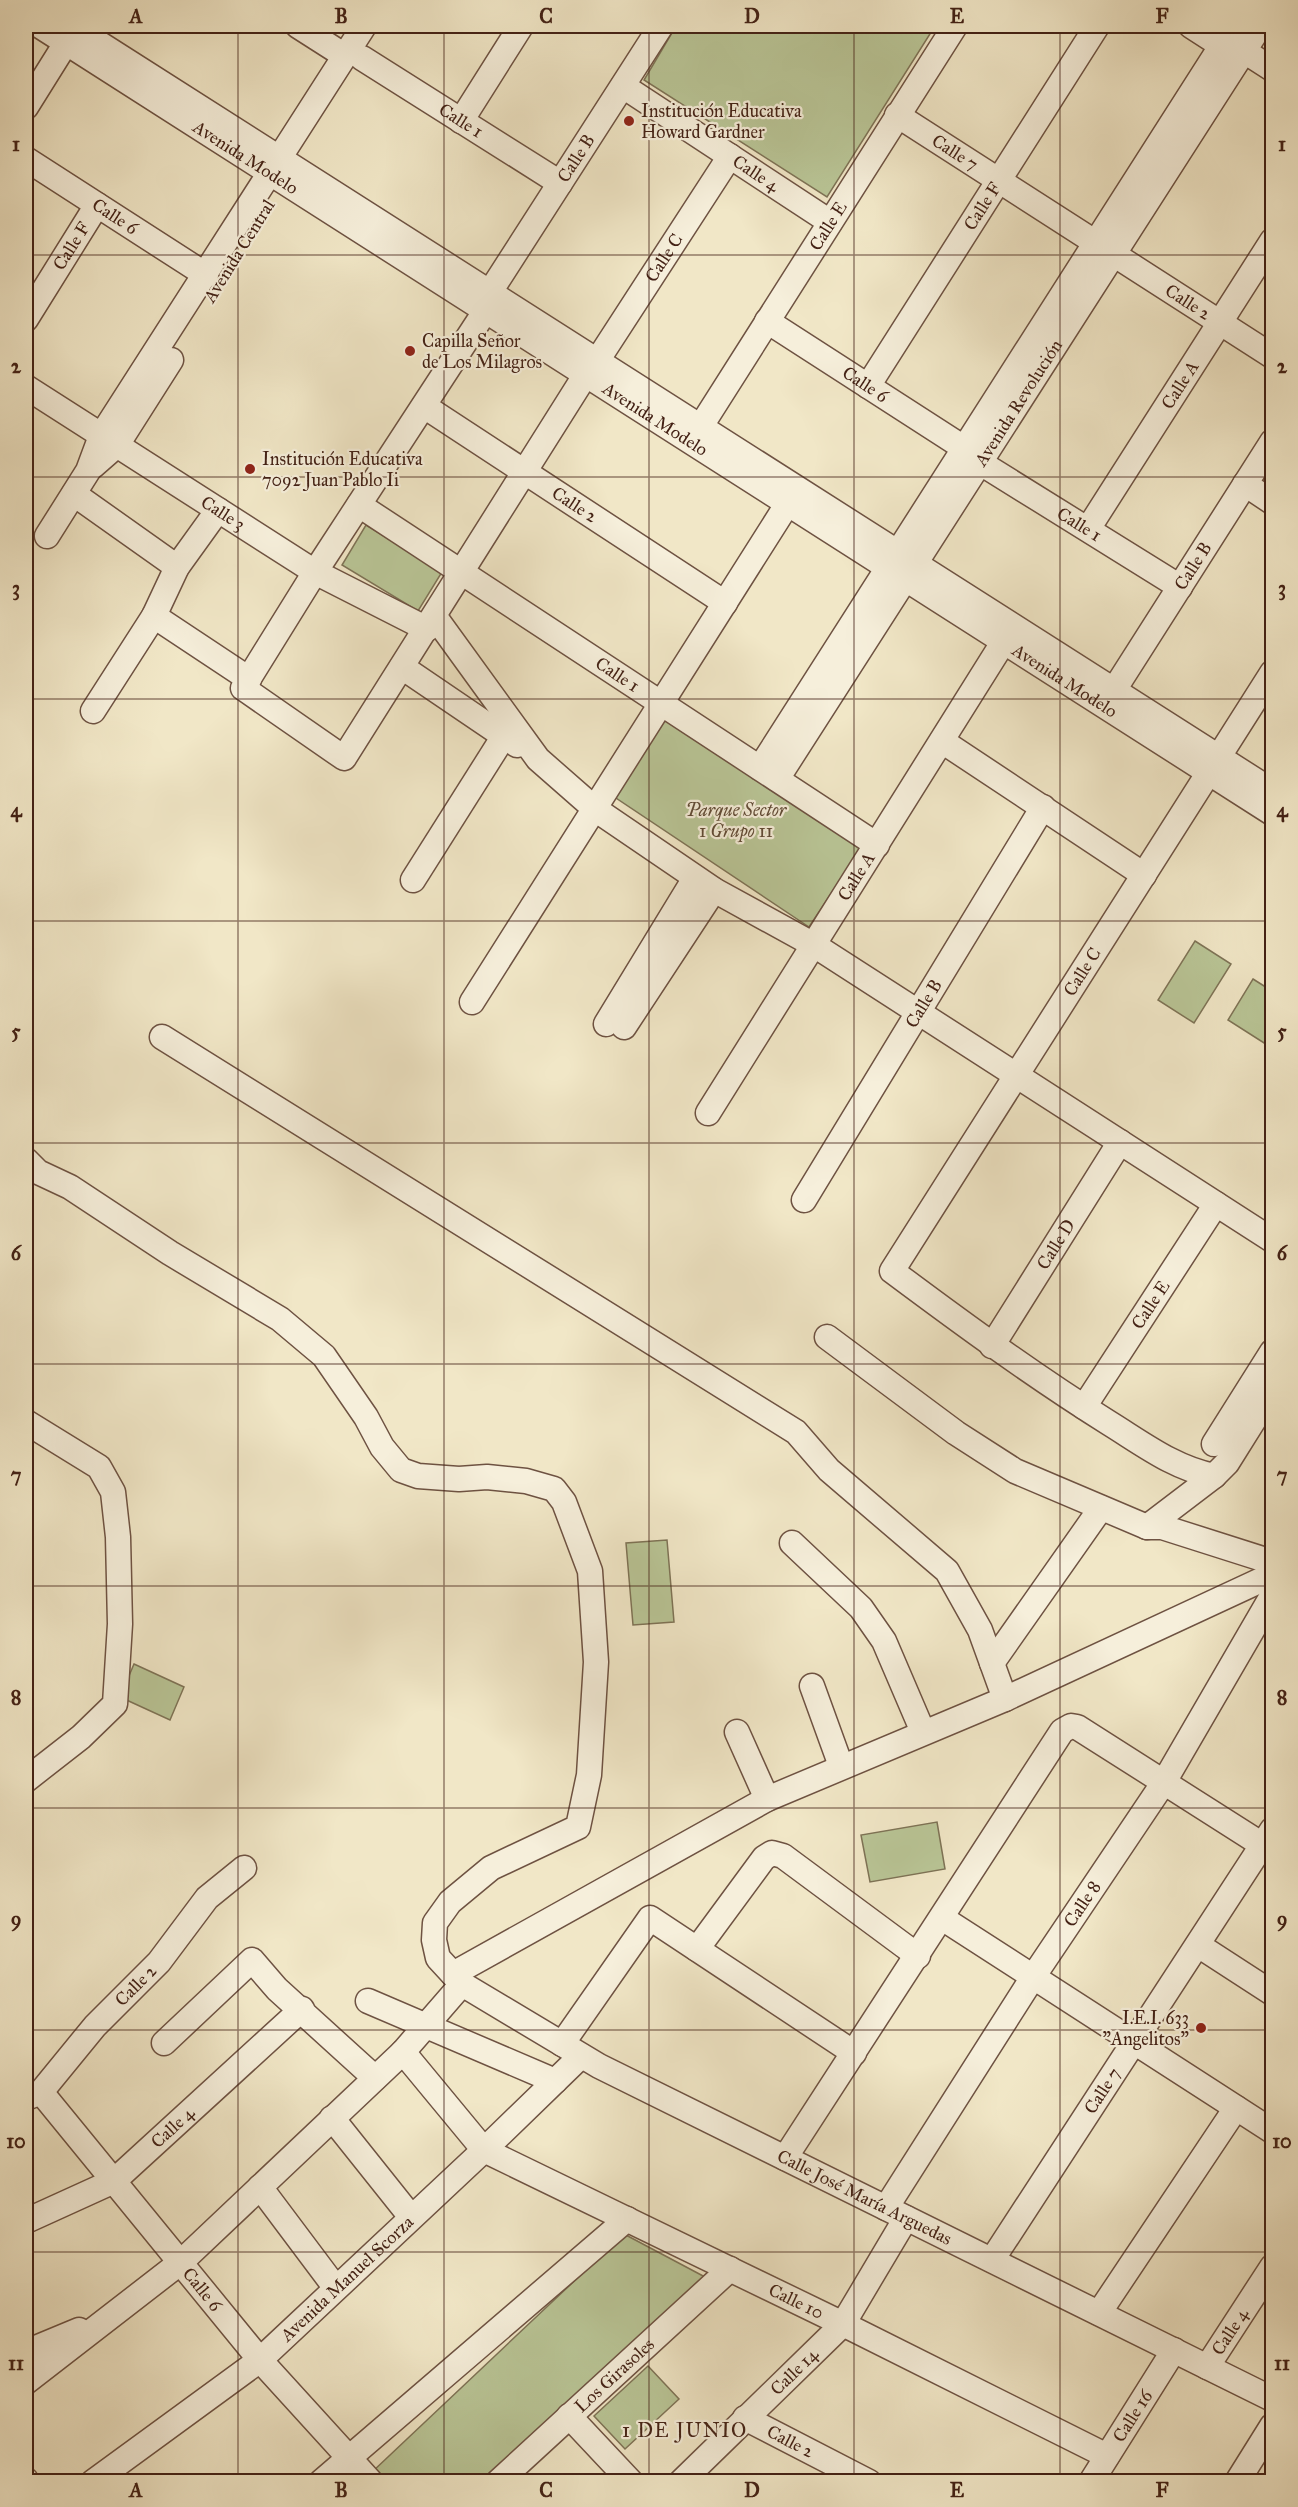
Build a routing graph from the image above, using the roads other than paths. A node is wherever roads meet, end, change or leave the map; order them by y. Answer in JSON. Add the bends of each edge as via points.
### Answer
{"nodes":[{"id":1,"x":39,"y":26,"type":"edge"},
{"id":2,"x":298,"y":26,"type":"edge"},
{"id":3,"x":364,"y":26,"type":"edge"},
{"id":4,"x":382,"y":26,"type":"edge"},
{"id":5,"x":521,"y":26,"type":"edge"},
{"id":6,"x":661,"y":26,"type":"edge"},
{"id":7,"x":955,"y":26,"type":"edge"},
{"id":8,"x":1097,"y":26,"type":"edge"},
{"id":9,"x":1191,"y":26,"type":"edge"},
{"id":10,"x":1260,"y":26,"type":"edge"},
{"id":11,"x":73,"y":30,"type":"edge"},
{"id":12,"x":1233,"y":40,"type":"edge"},
{"id":13,"x":354,"y":57,"type":"junction"},
{"id":14,"x":1272,"y":69,"type":"edge"},
{"id":15,"x":622,"y":86,"type":"junction"},
{"id":16,"x":26,"y":107,"type":"edge"},
{"id":17,"x":897,"y":115,"type":"junction"},
{"id":18,"x":461,"y":121,"type":"junction"},
{"id":19,"x":730,"y":156,"type":"junction"},
{"id":20,"x":26,"y":159,"type":"edge"},
{"id":21,"x":283,"y":168,"type":"junction"},
{"id":22,"x":999,"y":180,"type":"junction"},
{"id":23,"x":560,"y":183,"type":"junction"},
{"id":24,"x":97,"y":205,"type":"junction"},
{"id":25,"x":831,"y":222,"type":"junction"},
{"id":26,"x":1272,"y":241,"type":"edge"},
{"id":27,"x":1104,"y":248,"type":"junction"},
{"id":28,"x":206,"y":275,"type":"junction"},
{"id":29,"x":488,"y":301,"type":"junction"},
{"id":30,"x":26,"y":318,"type":"edge"},
{"id":31,"x":767,"y":321,"type":"junction"},
{"id":32,"x":1221,"y":322,"type":"junction"},
{"id":33,"x":1272,"y":356,"type":"edge"},
{"id":34,"x":592,"y":367,"type":"junction"},
{"id":35,"x":868,"y":386,"type":"junction"},
{"id":36,"x":26,"y":387,"type":"edge"},
{"id":37,"x":424,"y":406,"type":"junction"},
{"id":38,"x":701,"y":426,"type":"junction"},
{"id":39,"x":109,"y":440,"type":"junction"},
{"id":40,"x":1272,"y":442,"type":"edge"},
{"id":41,"x":972,"y":455,"type":"junction"},
{"id":42,"x":523,"y":471,"type":"junction"},
{"id":43,"x":1245,"y":484,"type":"junction"},
{"id":44,"x":74,"y":494,"type":"junction"},
{"id":45,"x":1272,"y":502,"type":"edge"},
{"id":46,"x":788,"y":503,"type":"junction"},
{"id":47,"x":359,"y":506,"type":"junction"},
{"id":48,"x":218,"y":510,"type":"junction"},
{"id":49,"x":1088,"y":529,"type":"junction"},
{"id":50,"x":47,"y":536,"type":"dead end"},
{"id":51,"x":901,"y":565,"type":"junction"},
{"id":52,"x":177,"y":567,"type":"junction"},
{"id":53,"x":315,"y":572,"type":"junction"},
{"id":54,"x":461,"y":572,"type":"junction"},
{"id":55,"x":1180,"y":587,"type":"junction"},
{"id":56,"x":725,"y":603,"type":"junction"},
{"id":57,"x":154,"y":616,"type":"junction"},
{"id":58,"x":431,"y":623,"type":"junction"},
{"id":59,"x":1004,"y":641,"type":"junction"},
{"id":60,"x":402,"y":667,"type":"junction"},
{"id":61,"x":1272,"y":673,"type":"edge"},
{"id":62,"x":249,"y":679,"type":"junction"},
{"id":63,"x":1114,"y":690,"type":"junction"},
{"id":64,"x":661,"y":704,"type":"junction"},
{"id":65,"x":93,"y":711,"type":"dead end"},
{"id":66,"x":504,"y":736,"type":"junction"},
{"id":67,"x":942,"y":741,"type":"junction"},
{"id":68,"x":538,"y":759,"type":"junction"},
{"id":69,"x":1214,"y":765,"type":"junction"},
{"id":70,"x":768,"y":774,"type":"junction"},
{"id":71,"x":1272,"y":791,"type":"edge"},
{"id":72,"x":1043,"y":807,"type":"junction"},
{"id":73,"x":595,"y":809,"type":"junction"},
{"id":74,"x":1272,"y":813,"type":"edge"},
{"id":75,"x":877,"y":845,"type":"junction"},
{"id":76,"x":1144,"y":875,"type":"junction"},
{"id":77,"x":413,"y":880,"type":"dead end"},
{"id":78,"x":704,"y":884,"type":"junction"},
{"id":79,"x":814,"y":945,"type":"junction"},
{"id":80,"x":472,"y":1002,"type":"dead end"},
{"id":81,"x":917,"y":1011,"type":"junction"},
{"id":82,"x":615,"y":1026,"type":"dead end"},
{"id":83,"x":162,"y":1037,"type":"dead end"},
{"id":84,"x":1016,"y":1076,"type":"junction"},
{"id":85,"x":708,"y":1113,"type":"dead end"},
{"id":86,"x":1120,"y":1142,"type":"junction"},
{"id":87,"x":26,"y":1160,"type":"edge"},
{"id":88,"x":804,"y":1200,"type":"dead end"},
{"id":89,"x":1216,"y":1204,"type":"junction"},
{"id":90,"x":1272,"y":1240,"type":"edge"},
{"id":91,"x":827,"y":1337,"type":"dead end"},
{"id":92,"x":992,"y":1346,"type":"junction"},
{"id":93,"x":1272,"y":1352,"type":"edge"},
{"id":94,"x":1272,"y":1391,"type":"edge"},
{"id":95,"x":1084,"y":1407,"type":"junction"},
{"id":96,"x":26,"y":1422,"type":"edge"},
{"id":97,"x":1214,"y":1444,"type":"dead end"},
{"id":98,"x":1214,"y":1476,"type":"junction"},
{"id":99,"x":1101,"y":1508,"type":"junction"},
{"id":100,"x":1147,"y":1527,"type":"junction"},
{"id":101,"x":792,"y":1543,"type":"dead end"},
{"id":102,"x":1272,"y":1562,"type":"edge"},
{"id":103,"x":1272,"y":1575,"type":"edge"},
{"id":104,"x":1272,"y":1596,"type":"edge"},
{"id":105,"x":992,"y":1663,"type":"junction"},
{"id":106,"x":812,"y":1686,"type":"dead end"},
{"id":107,"x":1005,"y":1699,"type":"junction"},
{"id":108,"x":737,"y":1732,"type":"dead end"},
{"id":109,"x":923,"y":1732,"type":"junction"},
{"id":110,"x":841,"y":1766,"type":"junction"},
{"id":111,"x":26,"y":1780,"type":"edge"},
{"id":112,"x":1164,"y":1782,"type":"junction"},
{"id":113,"x":767,"y":1799,"type":"junction"},
{"id":114,"x":1269,"y":1842,"type":"edge"},
{"id":115,"x":244,"y":1868,"type":"dead end"},
{"id":116,"x":942,"y":1918,"type":"junction"},
{"id":117,"x":1198,"y":1945,"type":"junction"},
{"id":118,"x":697,"y":1949,"type":"junction"},
{"id":119,"x":918,"y":1956,"type":"junction"},
{"id":120,"x":1033,"y":1977,"type":"junction"},
{"id":121,"x":458,"y":1979,"type":"junction"},
{"id":122,"x":1272,"y":1992,"type":"edge"},
{"id":123,"x":368,"y":2001,"type":"dead end"},
{"id":124,"x":302,"y":2009,"type":"junction"},
{"id":125,"x":428,"y":2025,"type":"junction"},
{"id":126,"x":1134,"y":2042,"type":"junction"},
{"id":127,"x":164,"y":2043,"type":"dead end"},
{"id":128,"x":571,"y":2050,"type":"junction"},
{"id":129,"x":403,"y":2052,"type":"junction"},
{"id":130,"x":854,"y":2053,"type":"junction"},
{"id":131,"x":375,"y":2078,"type":"junction"},
{"id":132,"x":555,"y":2081,"type":"junction"},
{"id":133,"x":33,"y":2095,"type":"edge"},
{"id":134,"x":1236,"y":2108,"type":"junction"},
{"id":135,"x":332,"y":2118,"type":"junction"},
{"id":136,"x":1272,"y":2132,"type":"edge"},
{"id":137,"x":484,"y":2150,"type":"junction"},
{"id":138,"x":785,"y":2158,"type":"junction"},
{"id":139,"x":114,"y":2181,"type":"junction"},
{"id":140,"x":260,"y":2187,"type":"junction"},
{"id":141,"x":896,"y":2213,"type":"junction"},
{"id":142,"x":411,"y":2217,"type":"junction"},
{"id":143,"x":627,"y":2219,"type":"junction"},
{"id":144,"x":26,"y":2221,"type":"edge"},
{"id":145,"x":992,"y":2260,"type":"junction"},
{"id":146,"x":181,"y":2262,"type":"junction"},
{"id":147,"x":1272,"y":2267,"type":"edge"},
{"id":148,"x":730,"y":2269,"type":"junction"},
{"id":149,"x":335,"y":2287,"type":"junction"},
{"id":150,"x":1099,"y":2313,"type":"junction"},
{"id":151,"x":110,"y":2316,"type":"junction"},
{"id":152,"x":843,"y":2324,"type":"junction"},
{"id":153,"x":1174,"y":2350,"type":"junction"},
{"id":154,"x":26,"y":2352,"type":"edge"},
{"id":155,"x":260,"y":2360,"type":"junction"},
{"id":156,"x":1207,"y":2367,"type":"junction"},
{"id":157,"x":26,"y":2382,"type":"edge"},
{"id":158,"x":1272,"y":2399,"type":"edge"},
{"id":159,"x":569,"y":2416,"type":"junction"},
{"id":160,"x":745,"y":2418,"type":"junction"},
{"id":161,"x":1272,"y":2426,"type":"edge"},
{"id":162,"x":1107,"y":2456,"type":"junction"},
{"id":163,"x":350,"y":2458,"type":"junction"},
{"id":164,"x":94,"y":2481,"type":"edge"},
{"id":165,"x":321,"y":2481,"type":"edge"},
{"id":166,"x":371,"y":2481,"type":"edge"},
{"id":167,"x":498,"y":2481,"type":"edge"},
{"id":168,"x":631,"y":2481,"type":"edge"},
{"id":169,"x":681,"y":2481,"type":"edge"},
{"id":170,"x":869,"y":2481,"type":"edge"},
{"id":171,"x":1091,"y":2481,"type":"edge"},
{"id":172,"x":1237,"y":2481,"type":"edge"}],
"edges":[{"from":1,"to":11,"type":"street","name":"Avenida Modelo"},
{"from":2,"to":13,"type":"street"},
{"from":3,"to":13,"type":"street","name":"Avenida Central"},
{"from":4,"to":13,"type":"street","name":"Avenida Central"},
{"from":5,"to":18,"type":"street"},
{"from":6,"to":15,"type":"street","name":"Calle B"},
{"from":7,"to":17,"type":"street","name":"Calle E"},
{"from":8,"to":22,"type":"street","name":"Calle F"},
{"from":9,"to":12,"type":"street"},
{"from":10,"to":12,"type":"street","name":"Avenida Revolución"},
{"from":11,"to":16,"type":"street"},
{"from":11,"to":21,"type":"street","name":"Avenida Modelo"},
{"from":12,"to":14,"type":"street"},
{"from":12,"to":27,"type":"street","name":"Avenida Revolución"},
{"from":13,"to":18,"type":"street","name":"Calle 1"},
{"from":13,"to":21,"type":"street","name":"Avenida Central"},
{"from":15,"to":19,"type":"street","name":"Calle 4"},
{"from":15,"to":23,"type":"street","name":"Calle B"},
{"from":17,"to":22,"type":"street","name":"Calle 7"},
{"from":17,"to":25,"type":"street","name":"Calle E"},
{"from":18,"to":23,"type":"street","name":"Calle 1"},
{"from":19,"to":25,"type":"street","name":"Calle 4"},
{"from":19,"to":34,"type":"street","name":"Calle C"},
{"from":20,"to":24,"type":"street","name":"Calle 6"},
{"from":21,"to":28,"type":"street","name":"Avenida Central"},
{"from":21,"to":29,"type":"street","name":"Avenida Modelo"},
{"from":21,"to":39,"type":"street","name":"Avenida Central"},
{"from":22,"to":27,"type":"street","name":"Calle 7"},
{"from":22,"to":35,"type":"street","name":"Calle F"},
{"from":23,"to":29,"type":"street","name":"Calle B"},
{"from":24,"to":28,"type":"street","name":"Calle 6"},
{"from":24,"to":30,"type":"street","name":"Calle F"},
{"from":25,"to":31,"type":"street","name":"Calle E"},
{"from":26,"to":32,"type":"street","name":"Calle A"},
{"from":27,"to":32,"type":"street","name":"Calle 2"},
{"from":27,"to":41,"type":"street","name":"Avenida Revolución"},
{"from":28,"to":39,"type":"street","name":"Avenida Central"},
{"from":29,"to":34,"type":"street","name":"Avenida Modelo"},
{"from":29,"to":37,"type":"street","name":"Calle B"},
{"from":31,"to":35,"type":"street","name":"Calle 6"},
{"from":31,"to":38,"type":"street","name":"Calle E"},
{"from":32,"to":33,"type":"street","name":"Calle 2"},
{"from":32,"to":49,"type":"street","name":"Calle A"},
{"from":34,"to":38,"type":"street","name":"Avenida Modelo"},
{"from":34,"to":42,"type":"street","name":"Calle C"},
{"from":34,"to":46,"type":"street","name":"Avenida Modelo"},
{"from":35,"to":41,"type":"street","name":"Calle 6"},
{"from":36,"to":39,"type":"street","name":"Calle 3"},
{"from":37,"to":42,"type":"street","name":"Calle 2"},
{"from":37,"to":47,"type":"street","name":"Calle B"},
{"from":38,"to":51,"type":"street","name":"Avenida Modelo"},
{"from":39,"to":44,"type":"street","name":"Avenida Central"},
{"from":39,"to":48,"type":"street","name":"Calle 3"},
{"from":40,"to":43,"type":"street","name":"Calle B"},
{"from":41,"to":49,"type":"street","name":"Calle 1"},
{"from":41,"to":51,"type":"street","name":"Avenida Revolución"},
{"from":42,"to":54,"type":"street","name":"Calle C"},
{"from":42,"to":56,"type":"street","name":"Calle 2"},
{"from":43,"to":45,"type":"street"},
{"from":43,"to":55,"type":"street","name":"Calle B"},
{"from":44,"to":50,"type":"street","name":"Avenida Central"},
{"from":44,"to":52,"type":"street"},
{"from":46,"to":51,"type":"street","name":"Avenida Modelo"},
{"from":46,"to":56,"type":"street"},
{"from":47,"to":53,"type":"street","name":"Calle B"},
{"from":47,"to":54,"type":"street","name":"Calle 1"},
{"from":48,"to":52,"type":"street"},
{"from":48,"to":53,"type":"street","name":"Calle 3"},
{"from":49,"to":55,"type":"street","name":"Calle 1"},
{"from":51,"to":59,"type":"street","name":"Avenida Modelo"},
{"from":51,"to":63,"type":"street","name":"Avenida Modelo"},
{"from":51,"to":70,"type":"street","name":"Avenida Revolución"},
{"from":52,"to":57,"type":"street"},
{"from":53,"to":58,"type":"street","name":"Calle 3"},
{"from":53,"to":62,"type":"street","name":"Calle B"},
{"from":54,"to":58,"type":"street","name":"Calle C"},
{"from":54,"to":64,"type":"street","name":"Calle 1"},
{"from":55,"to":63,"type":"street","name":"Calle B"},
{"from":56,"to":64,"type":"street"},
{"from":57,"to":62,"type":"street"},
{"from":57,"to":65,"type":"street"},
{"from":58,"to":60,"type":"street","name":"Calle C"},
{"from":58,"to":68,"type":"street"},
{"from":59,"to":67,"type":"street","name":"Calle A"},
{"from":59,"to":69,"type":"street","name":"Avenida Modelo"},
{"from":60,"to":62,"type":"street","name":"Calle C","via":[[344,758],[243,688]]},
{"from":60,"to":66,"type":"street"},
{"from":61,"to":69,"type":"street","name":"Calle C"},
{"from":63,"to":69,"type":"street","name":"Avenida Modelo"},
{"from":64,"to":70,"type":"street","name":"Calle 1"},
{"from":64,"to":73,"type":"street"},
{"from":66,"to":68,"type":"street"},
{"from":66,"to":77,"type":"street"},
{"from":67,"to":72,"type":"street"},
{"from":67,"to":75,"type":"street","name":"Calle A"},
{"from":68,"to":73,"type":"street"},
{"from":69,"to":71,"type":"street","name":"Avenida Modelo"},
{"from":69,"to":74,"type":"street","name":"Avenida Modelo"},
{"from":69,"to":76,"type":"street","name":"Calle C"},
{"from":70,"to":75,"type":"street","name":"Calle 1"},
{"from":72,"to":76,"type":"street"},
{"from":72,"to":81,"type":"street","name":"Calle B"},
{"from":73,"to":78,"type":"street"},
{"from":73,"to":80,"type":"street"},
{"from":75,"to":79,"type":"street","name":"Calle A"},
{"from":76,"to":84,"type":"street","name":"Calle C"},
{"from":78,"to":79,"type":"street"},
{"from":78,"to":82,"type":"street"},
{"from":79,"to":81,"type":"street"},
{"from":79,"to":85,"type":"street","name":"Calle A"},
{"from":81,"to":84,"type":"street"},
{"from":81,"to":88,"type":"street","name":"Calle B"},
{"from":83,"to":105,"type":"street","via":[[796,1432],[829,1470],[947,1571],[980,1630]]},
{"from":84,"to":86,"type":"street"},
{"from":84,"to":92,"type":"street","name":"Calle C","via":[[892,1271]]},
{"from":86,"to":89,"type":"street"},
{"from":86,"to":92,"type":"street","name":"Calle D"},
{"from":87,"to":121,"type":"street","via":[[38,1172],[70,1187],[280,1319],[324,1356],[401,1470],[428,1477],[526,1481],[554,1489],[564,1502],[590,1571],[596,1662],[589,1775],[578,1827],[491,1868],[450,1902],[435,1923],[434,1940],[438,1958]]},
{"from":89,"to":90,"type":"street"},
{"from":89,"to":95,"type":"street","name":"Calle E"},
{"from":91,"to":99,"type":"street","via":[[956,1433],[1015,1471]]},
{"from":92,"to":95,"type":"street"},
{"from":93,"to":97,"type":"street"},
{"from":94,"to":98,"type":"street"},
{"from":95,"to":98,"type":"street","via":[[1176,1465]]},
{"from":96,"to":111,"type":"street","via":[[99,1467],[113,1492],[120,1624],[115,1704],[81,1737]]},
{"from":98,"to":100,"type":"street"},
{"from":99,"to":100,"type":"street"},
{"from":99,"to":105,"type":"street"},
{"from":100,"to":102,"type":"street","via":[[1162,1527]]},
{"from":101,"to":109,"type":"street","via":[[861,1608],[878,1633]]},
{"from":103,"to":107,"type":"street"},
{"from":104,"to":112,"type":"street","name":"Calle 8"},
{"from":105,"to":107,"type":"street"},
{"from":106,"to":110,"type":"street"},
{"from":107,"to":109,"type":"street"},
{"from":108,"to":113,"type":"street"},
{"from":109,"to":110,"type":"street"},
{"from":110,"to":113,"type":"street"},
{"from":112,"to":114,"type":"street"},
{"from":112,"to":116,"type":"street","via":[[1077,1727],[1062,1731]]},
{"from":112,"to":120,"type":"street","name":"Calle 8"},
{"from":113,"to":121,"type":"street"},
{"from":114,"to":117,"type":"street","name":"Calle 7"},
{"from":115,"to":133,"type":"street","name":"Calle 2","via":[[207,1898],[159,1962],[94,2026]]},
{"from":116,"to":119,"type":"street"},
{"from":116,"to":120,"type":"street"},
{"from":117,"to":122,"type":"street"},
{"from":117,"to":126,"type":"street","name":"Calle 7"},
{"from":118,"to":119,"type":"street","via":[[764,1858],[772,1853],[783,1856]]},
{"from":118,"to":128,"type":"street","name":"Avenida Manuel Scorza","via":[[650,1918]]},
{"from":118,"to":130,"type":"street"},
{"from":119,"to":130,"type":"street"},
{"from":120,"to":126,"type":"street"},
{"from":120,"to":141,"type":"street","name":"Calle 8"},
{"from":121,"to":125,"type":"street"},
{"from":121,"to":128,"type":"street","name":"Calle José María Arguedas"},
{"from":123,"to":125,"type":"street"},
{"from":124,"to":127,"type":"street","via":[[277,1989],[252,1960]]},
{"from":124,"to":131,"type":"street"},
{"from":124,"to":139,"type":"street","name":"Calle 4"},
{"from":125,"to":129,"type":"street"},
{"from":125,"to":132,"type":"street"},
{"from":126,"to":134,"type":"street"},
{"from":126,"to":145,"type":"street","name":"Calle 7"},
{"from":128,"to":132,"type":"street","name":"Avenida Manuel Scorza"},
{"from":128,"to":138,"type":"street","name":"Calle José María Arguedas"},
{"from":129,"to":131,"type":"street"},
{"from":129,"to":137,"type":"street"},
{"from":130,"to":138,"type":"street"},
{"from":131,"to":135,"type":"street"},
{"from":132,"to":137,"type":"street","name":"Avenida Manuel Scorza"},
{"from":133,"to":139,"type":"street","name":"Calle 6"},
{"from":134,"to":136,"type":"street"},
{"from":134,"to":150,"type":"street"},
{"from":135,"to":140,"type":"street"},
{"from":135,"to":142,"type":"street"},
{"from":137,"to":142,"type":"street","name":"Avenida Manuel Scorza"},
{"from":137,"to":143,"type":"street","name":"Calle 10"},
{"from":138,"to":141,"type":"street","name":"Calle José María Arguedas"},
{"from":139,"to":144,"type":"street","name":"Calle 4"},
{"from":139,"to":146,"type":"street","name":"Calle 6"},
{"from":140,"to":146,"type":"street"},
{"from":140,"to":149,"type":"street"},
{"from":141,"to":145,"type":"street","name":"Calle José María Arguedas"},
{"from":141,"to":152,"type":"street","name":"Calle 14"},
{"from":142,"to":149,"type":"street","name":"Avenida Manuel Scorza"},
{"from":143,"to":148,"type":"street","name":"Calle 10"},
{"from":143,"to":163,"type":"street"},
{"from":145,"to":150,"type":"street","name":"Calle José María Arguedas"},
{"from":146,"to":151,"type":"street"},
{"from":146,"to":155,"type":"street","name":"Calle 6"},
{"from":147,"to":156,"type":"street","name":"Calle 4"},
{"from":148,"to":152,"type":"street","name":"Calle 10"},
{"from":148,"to":159,"type":"street","name":"Los Girasoles"},
{"from":149,"to":155,"type":"street","name":"Avenida Manuel Scorza"},
{"from":150,"to":153,"type":"street","name":"Calle José María Arguedas"},
{"from":151,"to":154,"type":"street"},
{"from":151,"to":157,"type":"street"},
{"from":152,"to":160,"type":"street","name":"Calle 14"},
{"from":152,"to":162,"type":"street","name":"Calle 10"},
{"from":153,"to":156,"type":"street","name":"Calle José María Arguedas"},
{"from":153,"to":162,"type":"street","name":"Calle 16"},
{"from":155,"to":163,"type":"street","name":"Calle 6"},
{"from":155,"to":164,"type":"street","name":"Avenida Manuel Scorza"},
{"from":156,"to":158,"type":"street","name":"Calle José María Arguedas"},
{"from":159,"to":167,"type":"street","name":"Los Girasoles"},
{"from":159,"to":168,"type":"street"},
{"from":160,"to":169,"type":"street","name":"Calle 14"},
{"from":160,"to":170,"type":"street","name":"Calle 2"},
{"from":161,"to":172,"type":"street"},
{"from":162,"to":171,"type":"street","name":"Calle 16"},
{"from":163,"to":165,"type":"street"},
{"from":163,"to":166,"type":"street","name":"Calle 6"}]}
